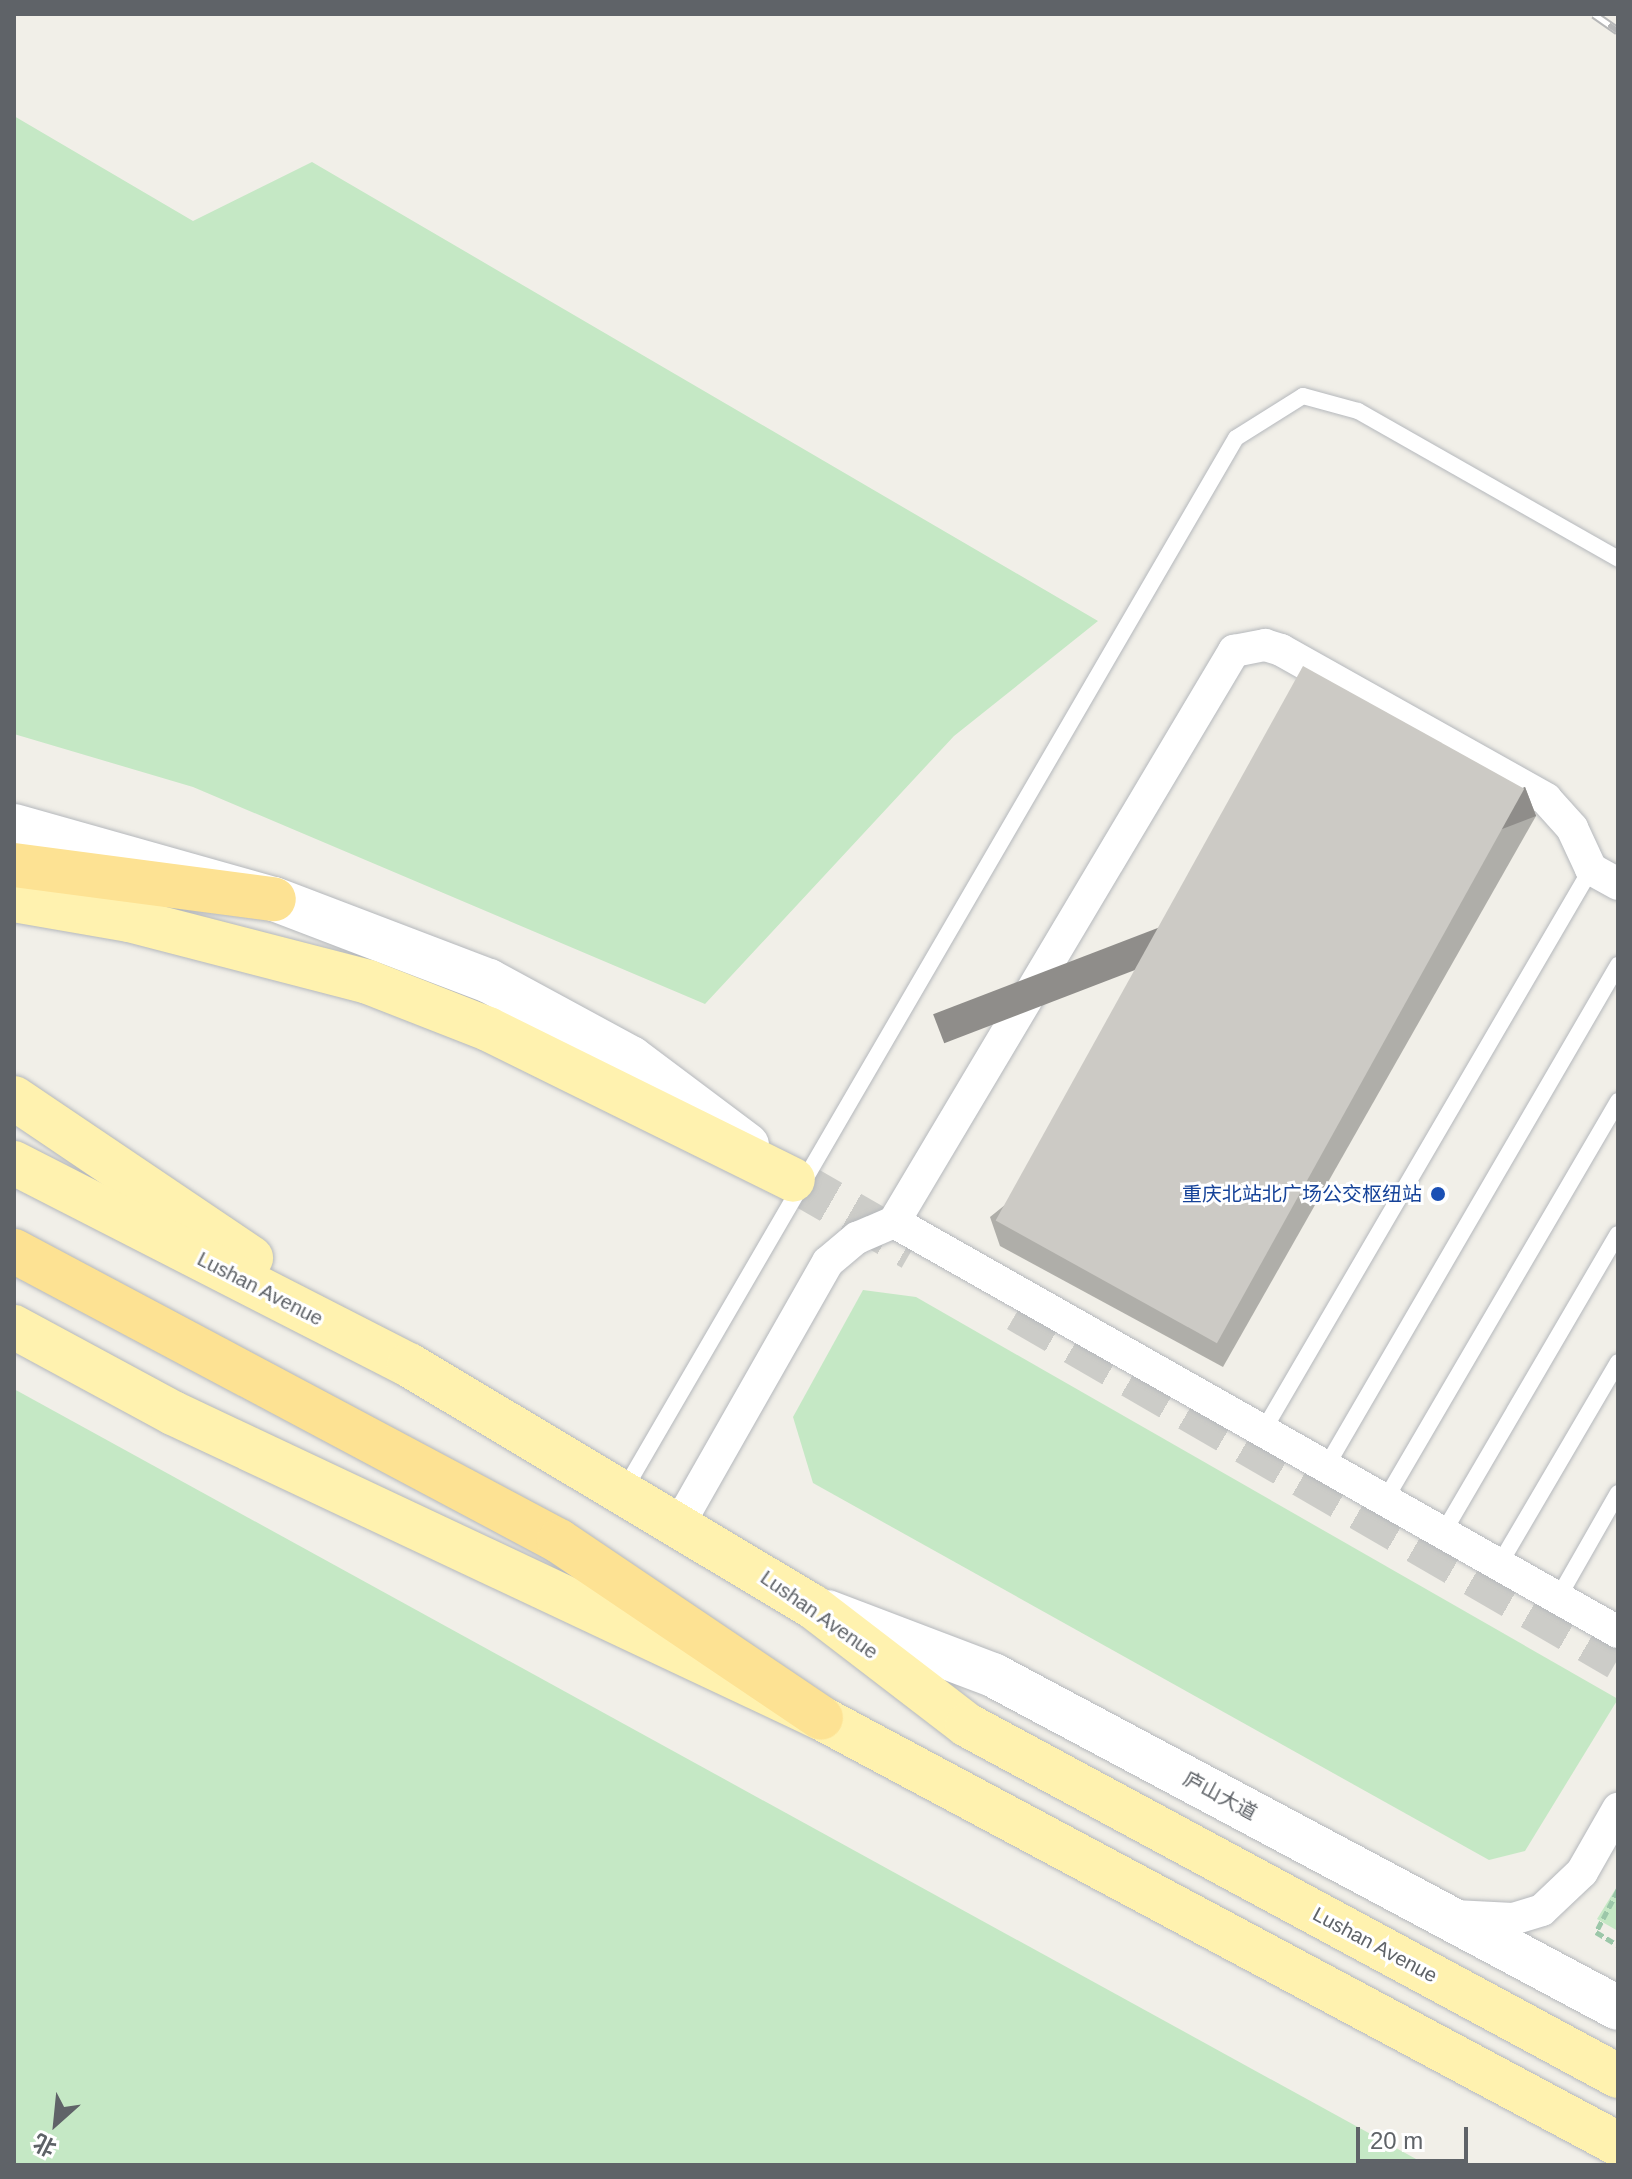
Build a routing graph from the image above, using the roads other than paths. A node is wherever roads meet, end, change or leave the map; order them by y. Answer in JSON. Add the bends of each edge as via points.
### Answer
{"nodes":[{"id":1,"x":1618,"y":559,"type":"edge"},
{"id":2,"x":14,"y":826,"type":"edge"},
{"id":3,"x":14,"y":865,"type":"edge"},
{"id":4,"x":1605,"y":877,"type":"edge"},
{"id":5,"x":274,"y":899,"type":"junction"},
{"id":6,"x":14,"y":900,"type":"edge"},
{"id":7,"x":1618,"y":965,"type":"edge"},
{"id":8,"x":14,"y":1098,"type":"edge"},
{"id":9,"x":1618,"y":1101,"type":"edge"},
{"id":10,"x":14,"y":1163,"type":"edge"},
{"id":11,"x":793,"y":1180,"type":"joint"},
{"id":12,"x":894,"y":1222,"type":"junction"},
{"id":13,"x":1618,"y":1234,"type":"edge"},
{"id":14,"x":14,"y":1251,"type":"edge"},
{"id":15,"x":14,"y":1327,"type":"edge"},
{"id":16,"x":14,"y":1361,"type":"edge"},
{"id":17,"x":1618,"y":1362,"type":"edge"},
{"id":18,"x":409,"y":1365,"type":"junction"},
{"id":19,"x":173,"y":1413,"type":"junction"},
{"id":20,"x":1263,"y":1431,"type":"junction"},
{"id":21,"x":1326,"y":1467,"type":"junction"},
{"id":22,"x":623,"y":1492,"type":"junction"},
{"id":23,"x":1618,"y":1493,"type":"edge"},
{"id":24,"x":1385,"y":1500,"type":"junction"},
{"id":25,"x":679,"y":1524,"type":"junction"},
{"id":26,"x":1443,"y":1533,"type":"junction"},
{"id":27,"x":1499,"y":1565,"type":"junction"},
{"id":28,"x":1558,"y":1598,"type":"junction"},
{"id":29,"x":812,"y":1606,"type":"junction"},
{"id":30,"x":1618,"y":1632,"type":"edge"},
{"id":31,"x":821,"y":1718,"type":"junction"},
{"id":32,"x":1618,"y":1809,"type":"edge"},
{"id":33,"x":1446,"y":1916,"type":"junction"},
{"id":34,"x":1618,"y":2008,"type":"edge"},
{"id":35,"x":1618,"y":2076,"type":"edge"},
{"id":36,"x":1618,"y":2144,"type":"edge"}],
"edges":[{"from":1,"to":22,"type":"lane","via":[[1358,411],[1303,396],[1236,438]]},
{"from":2,"to":5,"type":"street"},
{"from":3,"to":5,"type":"highway"},
{"from":4,"to":12,"type":"street","via":[[1546,799],[1281,650],[1265,645],[1234,651]]},
{"from":4,"to":20,"type":"lane"},
{"from":5,"to":11,"type":"street","via":[[489,981],[631,1058]]},
{"from":6,"to":11,"type":"main road","via":[[129,920],[368,982],[488,1029]]},
{"from":7,"to":21,"type":"lane"},
{"from":8,"to":18,"type":"main road"},
{"from":9,"to":24,"type":"lane"},
{"from":10,"to":18,"type":"main road","name":"Lushan Avenue"},
{"from":12,"to":20,"type":"street"},
{"from":12,"to":25,"type":"street","via":[[857,1238],[828,1262]]},
{"from":13,"to":26,"type":"lane"},
{"from":14,"to":31,"type":"highway","via":[[559,1541]]},
{"from":15,"to":19,"type":"main road"},
{"from":16,"to":19,"type":"main road"},
{"from":17,"to":27,"type":"lane"},
{"from":18,"to":22,"type":"main road","name":"Lushan Avenue"},
{"from":19,"to":31,"type":"main road"},
{"from":20,"to":21,"type":"street"},
{"from":21,"to":24,"type":"street"},
{"from":22,"to":25,"type":"main road","name":"Lushan Avenue"},
{"from":23,"to":28,"type":"lane"},
{"from":24,"to":26,"type":"street"},
{"from":25,"to":29,"type":"main road","name":"Lushan Avenue"},
{"from":26,"to":27,"type":"street"},
{"from":27,"to":28,"type":"street"},
{"from":28,"to":30,"type":"street"},
{"from":29,"to":33,"type":"street","name":"庐山大道","via":[[993,1675]]},
{"from":29,"to":35,"type":"main road","name":"Lushan Avenue","via":[[967,1725]]},
{"from":31,"to":36,"type":"main road"},
{"from":32,"to":33,"type":"street","via":[[1582,1872],[1542,1910],[1513,1919]]},
{"from":33,"to":34,"type":"street","name":"庐山大道"}]}
